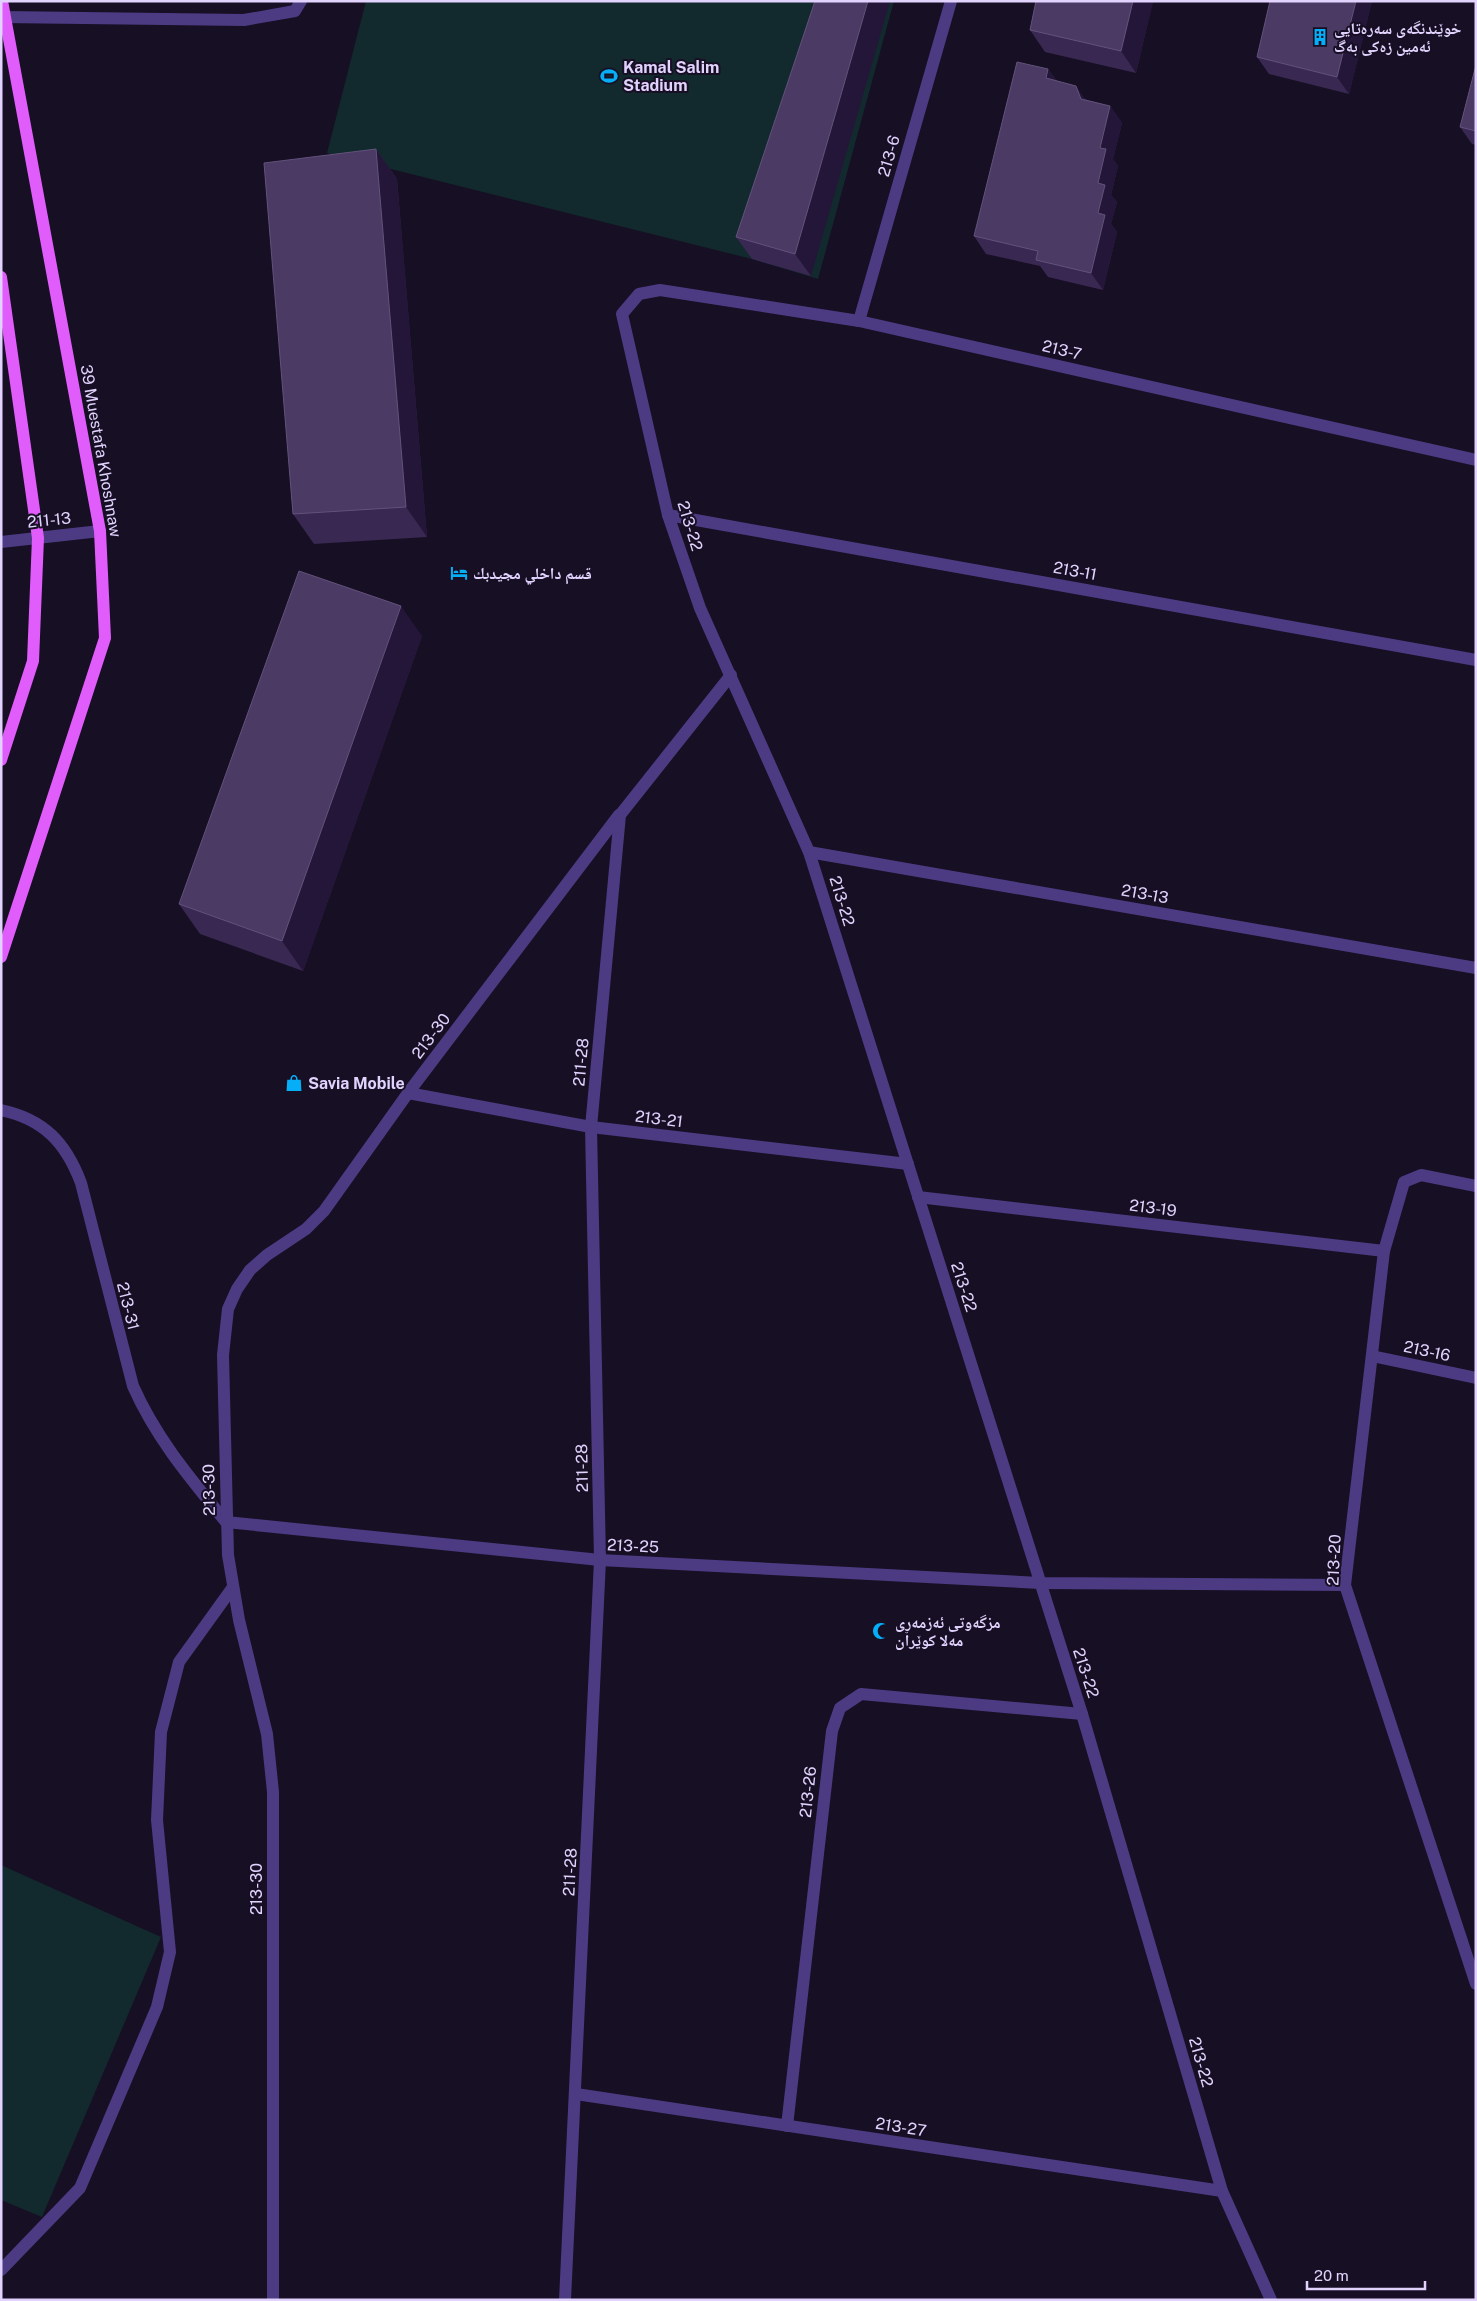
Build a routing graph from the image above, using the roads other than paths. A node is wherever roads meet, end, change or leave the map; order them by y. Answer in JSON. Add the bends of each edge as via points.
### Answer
{"nodes":[{"id":1,"x":2,"y":1,"type":"edge"},
{"id":2,"x":301,"y":1,"type":"edge"},
{"id":3,"x":951,"y":1,"type":"edge"},
{"id":4,"x":3,"y":17,"type":"junction"},
{"id":5,"x":1,"y":276,"type":"edge"},
{"id":6,"x":638,"y":294,"type":"joint"},
{"id":7,"x":859,"y":321,"type":"junction"},
{"id":8,"x":1476,"y":460,"type":"edge"},
{"id":9,"x":668,"y":515,"type":"junction"},
{"id":10,"x":100,"y":531,"type":"junction"},
{"id":11,"x":38,"y":538,"type":"junction"},
{"id":12,"x":1,"y":542,"type":"edge"},
{"id":13,"x":1476,"y":660,"type":"edge"},
{"id":14,"x":731,"y":675,"type":"junction"},
{"id":15,"x":1,"y":760,"type":"edge"},
{"id":16,"x":620,"y":815,"type":"junction"},
{"id":17,"x":809,"y":852,"type":"junction"},
{"id":18,"x":1,"y":957,"type":"edge"},
{"id":19,"x":1476,"y":968,"type":"edge"},
{"id":20,"x":408,"y":1093,"type":"junction"},
{"id":21,"x":1,"y":1110,"type":"edge"},
{"id":22,"x":591,"y":1127,"type":"junction"},
{"id":23,"x":908,"y":1164,"type":"junction"},
{"id":24,"x":1476,"y":1186,"type":"edge"},
{"id":25,"x":918,"y":1197,"type":"junction"},
{"id":26,"x":1384,"y":1251,"type":"junction"},
{"id":27,"x":1372,"y":1356,"type":"junction"},
{"id":28,"x":1476,"y":1378,"type":"edge"},
{"id":29,"x":226,"y":1522,"type":"junction"},
{"id":30,"x":600,"y":1560,"type":"junction"},
{"id":31,"x":1040,"y":1584,"type":"junction"},
{"id":32,"x":1345,"y":1585,"type":"junction"},
{"id":33,"x":233,"y":1588,"type":"junction"},
{"id":34,"x":1082,"y":1714,"type":"junction"},
{"id":35,"x":1476,"y":1984,"type":"edge"},
{"id":36,"x":576,"y":2094,"type":"junction"},
{"id":37,"x":787,"y":2126,"type":"junction"},
{"id":38,"x":1222,"y":2192,"type":"junction"},
{"id":39,"x":1,"y":2270,"type":"edge"},
{"id":40,"x":274,"y":2300,"type":"edge"},
{"id":41,"x":565,"y":2300,"type":"edge"},
{"id":42,"x":1272,"y":2300,"type":"edge"}],
"edges":[{"from":1,"to":4,"type":"main road","name":"39 Muestafa Khoshnaw"},
{"from":2,"to":4,"type":"street","via":[[295,11],[244,20]]},
{"from":3,"to":7,"type":"street","name":"213-6"},
{"from":4,"to":10,"type":"main road","name":"39 Muestafa Khoshnaw"},
{"from":5,"to":11,"type":"main road"},
{"from":6,"to":7,"type":"street","name":"213-7","via":[[660,290]]},
{"from":6,"to":9,"type":"street","name":"213-22","via":[[622,314]]},
{"from":7,"to":8,"type":"street","name":"213-7"},
{"from":9,"to":13,"type":"street","name":"213-11"},
{"from":9,"to":14,"type":"street","name":"213-22","via":[[700,608]]},
{"from":10,"to":11,"type":"street","name":"211-13"},
{"from":10,"to":18,"type":"main road","name":"39 Muestafa Khoshnaw","via":[[105,638]]},
{"from":11,"to":12,"type":"street","name":"211-13"},
{"from":11,"to":15,"type":"main road","via":[[33,661]]},
{"from":14,"to":16,"type":"street"},
{"from":14,"to":17,"type":"street","name":"213-22"},
{"from":16,"to":20,"type":"street","name":"213-30"},
{"from":16,"to":22,"type":"street","name":"211-28"},
{"from":17,"to":19,"type":"street","name":"213-13"},
{"from":17,"to":23,"type":"street","name":"213-22"},
{"from":20,"to":22,"type":"street","name":"213-21"},
{"from":20,"to":29,"type":"street","name":"213-30","via":[[324,1211],[306,1229],[266,1255],[250,1270],[228,1309],[223,1355]]},
{"from":21,"to":29,"type":"street","name":"213-31","via":[[33,1121],[50,1133],[74,1164],[133,1386],[163,1443]]},
{"from":22,"to":23,"type":"street","name":"213-21"},
{"from":22,"to":30,"type":"street","name":"211-28"},
{"from":23,"to":25,"type":"street","name":"213-22"},
{"from":24,"to":26,"type":"street","name":"213-20","via":[[1421,1175],[1404,1182]]},
{"from":25,"to":26,"type":"street","name":"213-19"},
{"from":25,"to":31,"type":"street","name":"213-22"},
{"from":26,"to":27,"type":"street","name":"213-20"},
{"from":27,"to":28,"type":"street","name":"213-16"},
{"from":27,"to":32,"type":"street","name":"213-20"},
{"from":29,"to":30,"type":"street","name":"213-25"},
{"from":29,"to":33,"type":"street","name":"213-30"},
{"from":30,"to":31,"type":"street","name":"213-25"},
{"from":30,"to":36,"type":"street","name":"211-28"},
{"from":31,"to":32,"type":"street","name":"213-25"},
{"from":31,"to":34,"type":"street","name":"213-22"},
{"from":32,"to":35,"type":"street","name":"213-20"},
{"from":33,"to":39,"type":"street","via":[[179,1662],[161,1732],[157,1820],[170,1952],[157,2007],[80,2188]]},
{"from":33,"to":40,"type":"street","name":"213-30","via":[[268,1734],[273,1782]]},
{"from":34,"to":37,"type":"street","name":"213-26","via":[[861,1694],[840,1708],[832,1731]]},
{"from":34,"to":38,"type":"street","name":"213-22"},
{"from":36,"to":37,"type":"street","name":"213-27"},
{"from":36,"to":41,"type":"street","name":"211-28"},
{"from":37,"to":38,"type":"street","name":"213-27"},
{"from":38,"to":42,"type":"street","name":"213-22"}]}
